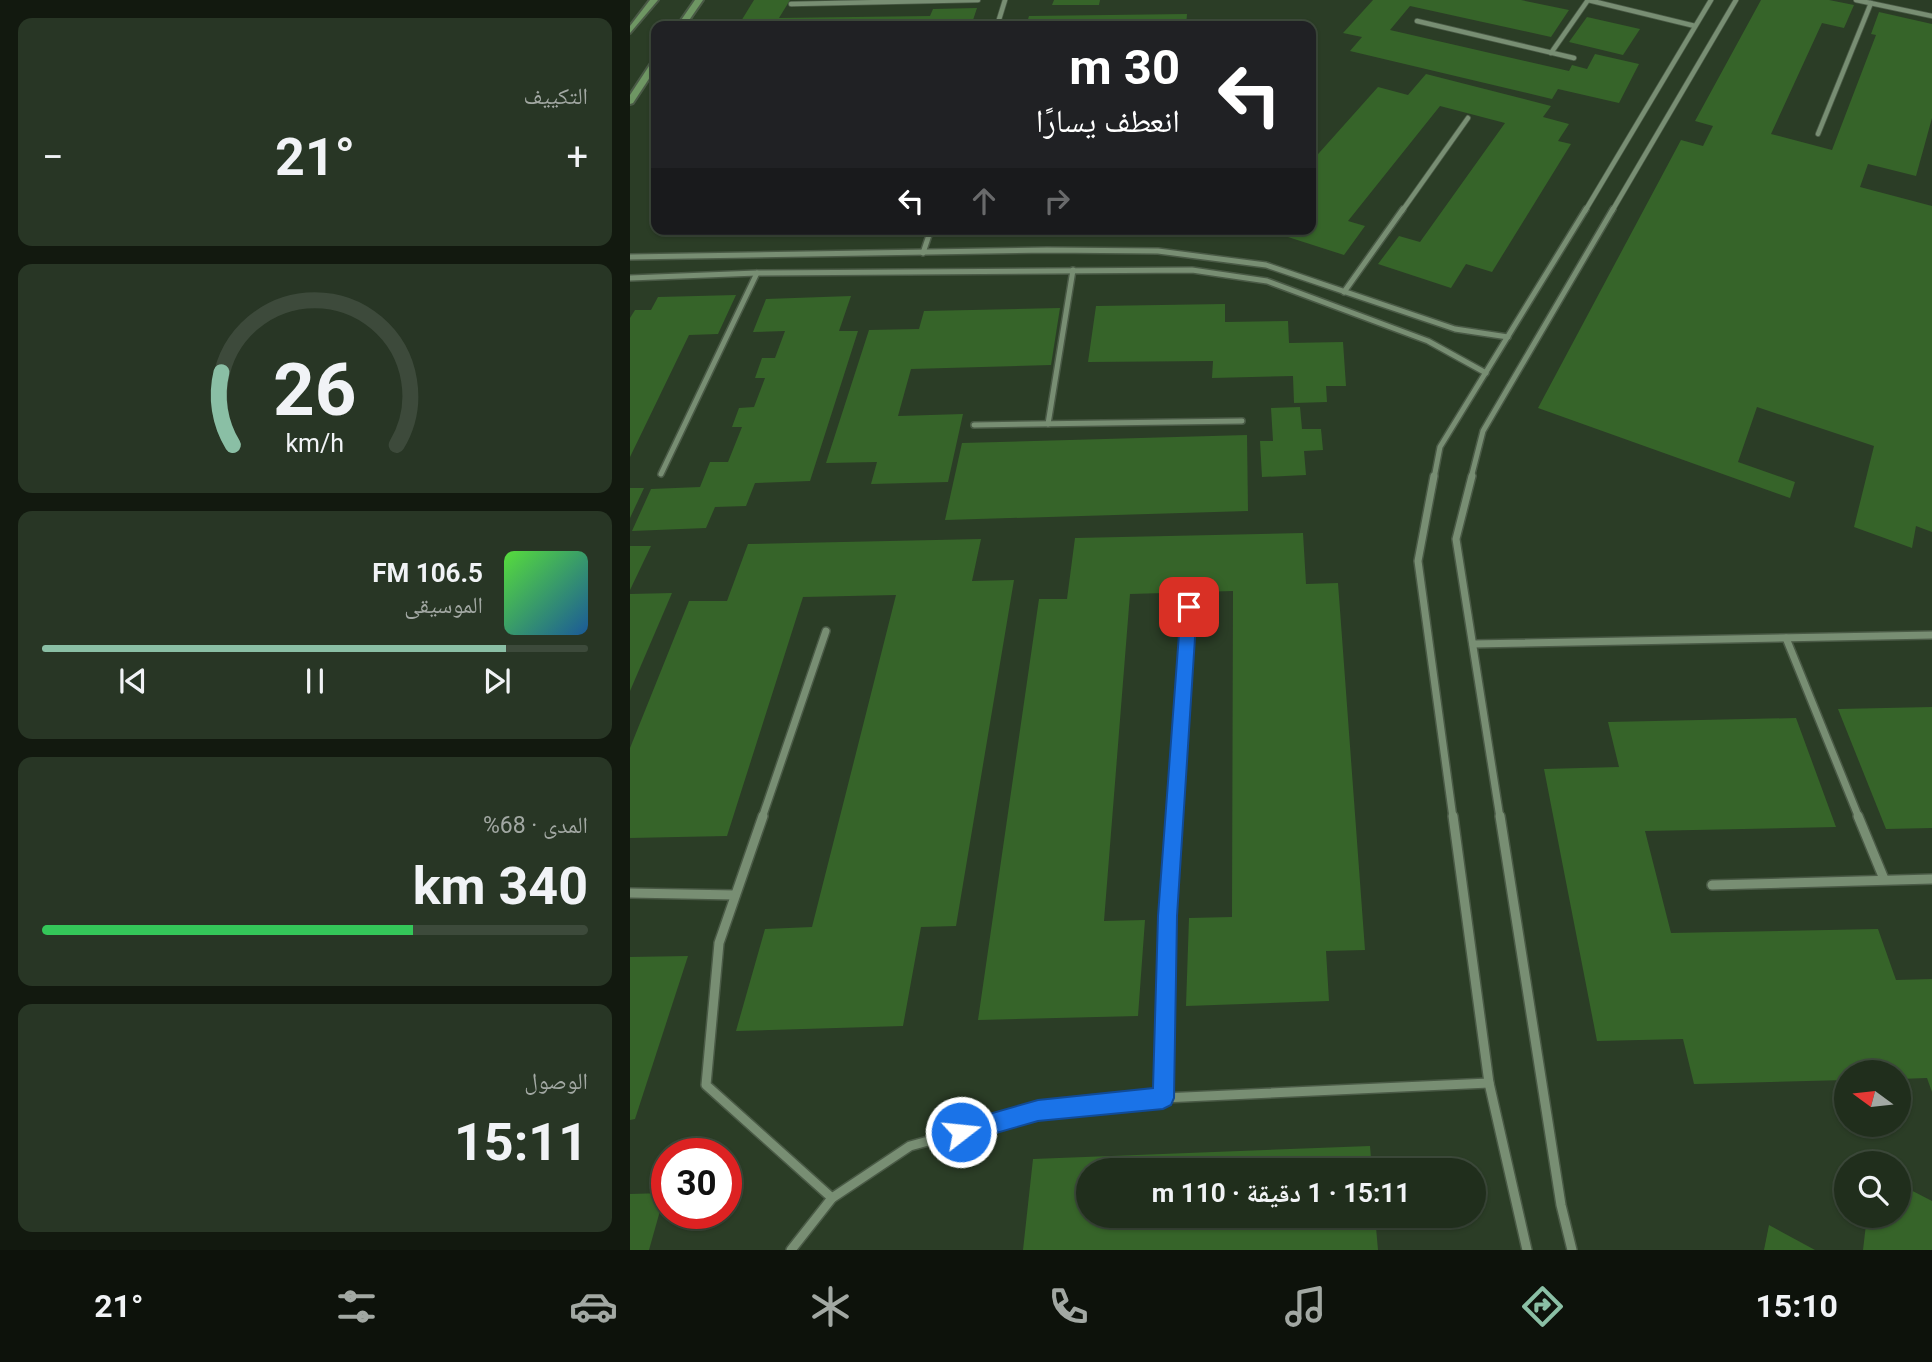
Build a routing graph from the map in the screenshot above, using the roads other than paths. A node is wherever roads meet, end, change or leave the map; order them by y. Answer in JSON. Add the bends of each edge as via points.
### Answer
{"nodes":[{"id":1,"x":653,"y":0,"type":"edge"},
{"id":2,"x":699,"y":0,"type":"edge"},
{"id":3,"x":978,"y":0,"type":"edge"},
{"id":4,"x":1005,"y":0,"type":"edge"},
{"id":5,"x":1588,"y":0,"type":"edge"},
{"id":6,"x":1711,"y":0,"type":"edge"},
{"id":7,"x":1736,"y":0,"type":"edge"},
{"id":8,"x":1856,"y":0,"type":"edge"},
{"id":9,"x":1871,"y":3,"type":"junction"},
{"id":10,"x":791,"y":4,"type":"dead end"},
{"id":11,"x":1932,"y":16,"type":"edge"},
{"id":12,"x":684,"y":21,"type":"edge"},
{"id":13,"x":999,"y":21,"type":"edge"},
{"id":14,"x":1416,"y":21,"type":"dead end"},
{"id":15,"x":1695,"y":26,"type":"junction"},
{"id":16,"x":630,"y":31,"type":"edge"},
{"id":17,"x":1551,"y":53,"type":"junction"},
{"id":18,"x":1574,"y":58,"type":"dead end"},
{"id":19,"x":651,"y":69,"type":"edge"},
{"id":20,"x":632,"y":96,"type":"edge"},
{"id":21,"x":1468,"y":118,"type":"dead end"},
{"id":22,"x":1818,"y":134,"type":"dead end"},
{"id":23,"x":929,"y":235,"type":"edge"},
{"id":24,"x":923,"y":253,"type":"junction"},
{"id":25,"x":630,"y":257,"type":"edge"},
{"id":26,"x":1073,"y":270,"type":"junction"},
{"id":27,"x":757,"y":273,"type":"junction"},
{"id":28,"x":630,"y":278,"type":"edge"},
{"id":29,"x":1344,"y":292,"type":"junction"},
{"id":30,"x":1508,"y":337,"type":"junction"},
{"id":31,"x":1486,"y":373,"type":"junction"},
{"id":32,"x":1242,"y":421,"type":"dead end"},
{"id":33,"x":1048,"y":424,"type":"junction"},
{"id":34,"x":974,"y":425,"type":"dead end"},
{"id":35,"x":661,"y":474,"type":"dead end"},
{"id":36,"x":1189,"y":607,"type":"dead end"},
{"id":37,"x":826,"y":631,"type":"dead end"},
{"id":38,"x":1932,"y":635,"type":"edge"},
{"id":39,"x":1786,"y":638,"type":"junction"},
{"id":40,"x":1473,"y":643,"type":"junction"},
{"id":41,"x":1932,"y":878,"type":"edge"},
{"id":42,"x":1884,"y":879,"type":"junction"},
{"id":43,"x":1712,"y":885,"type":"dead end"},
{"id":44,"x":630,"y":893,"type":"edge"},
{"id":45,"x":736,"y":895,"type":"junction"},
{"id":46,"x":1489,"y":1083,"type":"junction"},
{"id":47,"x":1163,"y":1098,"type":"junction"},
{"id":48,"x":832,"y":1198,"type":"junction"},
{"id":49,"x":791,"y":1250,"type":"edge"},
{"id":50,"x":1527,"y":1250,"type":"edge"},
{"id":51,"x":1572,"y":1250,"type":"edge"}],
"edges":[{"from":1,"to":16,"type":"street"},
{"from":2,"to":12,"type":"street"},
{"from":3,"to":10,"type":"street"},
{"from":4,"to":13,"type":"street"},
{"from":5,"to":15,"type":"street"},
{"from":5,"to":17,"type":"street"},
{"from":6,"to":15,"type":"street"},
{"from":7,"to":40,"type":"street","via":[[1483,431],[1457,539]]},
{"from":8,"to":9,"type":"street"},
{"from":9,"to":11,"type":"street"},
{"from":9,"to":22,"type":"street"},
{"from":14,"to":17,"type":"street"},
{"from":15,"to":30,"type":"street"},
{"from":17,"to":18,"type":"street"},
{"from":19,"to":20,"type":"street"},
{"from":21,"to":29,"type":"street"},
{"from":23,"to":24,"type":"street"},
{"from":24,"to":25,"type":"street"},
{"from":24,"to":29,"type":"street","via":[[1158,251],[1266,265]]},
{"from":26,"to":27,"type":"street"},
{"from":26,"to":31,"type":"street","via":[[1192,270],[1267,281],[1428,341]]},
{"from":26,"to":33,"type":"street"},
{"from":27,"to":28,"type":"street"},
{"from":27,"to":35,"type":"street"},
{"from":29,"to":30,"type":"street","via":[[1454,328]]},
{"from":30,"to":31,"type":"street"},
{"from":31,"to":46,"type":"street","via":[[1440,447],[1418,561]]},
{"from":32,"to":33,"type":"street"},
{"from":33,"to":34,"type":"street"},
{"from":36,"to":47,"type":"street","via":[[1168,916]]},
{"from":37,"to":45,"type":"street"},
{"from":38,"to":39,"type":"street"},
{"from":39,"to":40,"type":"street"},
{"from":39,"to":42,"type":"street"},
{"from":40,"to":51,"type":"street","via":[[1561,1205]]},
{"from":41,"to":42,"type":"street"},
{"from":42,"to":43,"type":"street"},
{"from":44,"to":45,"type":"street"},
{"from":45,"to":48,"type":"street","via":[[719,943],[706,1084]]},
{"from":46,"to":47,"type":"street"},
{"from":46,"to":50,"type":"street"},
{"from":47,"to":48,"type":"street","via":[[1038,1111],[910,1146]]},
{"from":48,"to":49,"type":"street"}]}
